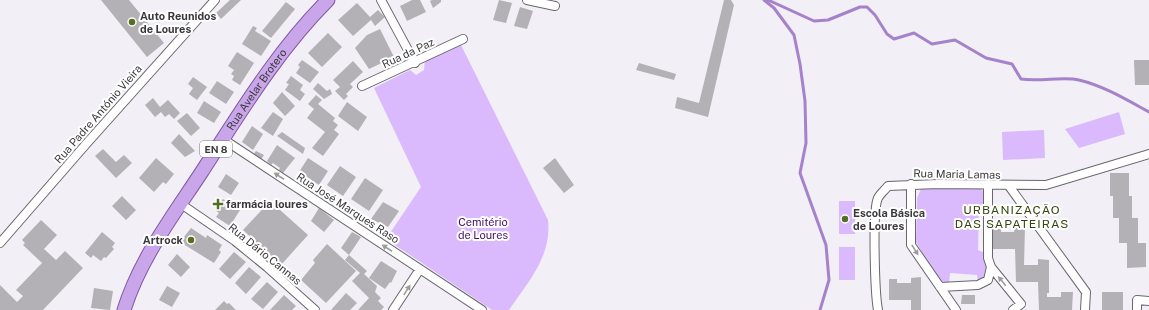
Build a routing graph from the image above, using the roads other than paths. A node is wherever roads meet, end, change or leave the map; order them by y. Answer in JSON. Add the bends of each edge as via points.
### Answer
{"nodes":[{"id":1,"x":215,"y":0,"type":"edge"},
{"id":2,"x":328,"y":0,"type":"edge"},
{"id":3,"x":381,"y":0,"type":"edge"},
{"id":4,"x":527,"y":0,"type":"edge"},
{"id":5,"x":555,"y":6,"type":"dead end"},
{"id":6,"x":463,"y":39,"type":"dead end"},
{"id":7,"x":415,"y":62,"type":"junction"},
{"id":8,"x":362,"y":86,"type":"dead end"},
{"id":9,"x":223,"y":139,"type":"junction"},
{"id":10,"x":1149,"y":154,"type":"edge"},
{"id":11,"x":911,"y":184,"type":"junction"},
{"id":12,"x":988,"y":184,"type":"junction"},
{"id":13,"x":1009,"y":186,"type":"junction"},
{"id":14,"x":181,"y":204,"type":"junction"},
{"id":15,"x":0,"y":243,"type":"edge"},
{"id":16,"x":991,"y":267,"type":"junction"},
{"id":17,"x":420,"y":269,"type":"junction"},
{"id":18,"x":940,"y":287,"type":"junction"},
{"id":19,"x":1149,"y":301,"type":"edge"},
{"id":20,"x":1023,"y":307,"type":"edge"},
{"id":21,"x":124,"y":310,"type":"edge"},
{"id":22,"x":314,"y":310,"type":"edge"},
{"id":23,"x":393,"y":310,"type":"edge"},
{"id":24,"x":482,"y":310,"type":"edge"},
{"id":25,"x":878,"y":310,"type":"edge"},
{"id":26,"x":956,"y":310,"type":"edge"},
{"id":27,"x":1014,"y":310,"type":"edge"},
{"id":28,"x":1085,"y":310,"type":"edge"},
{"id":29,"x":1137,"y":310,"type":"edge"}],
"edges":[{"from":1,"to":15,"type":"street","name":"Rua Padre António Vieira"},
{"from":2,"to":9,"type":"main road","name":"Rua Avelar Brotero","number":"EN 8","via":[[287,46]]},
{"from":3,"to":7,"type":"street"},
{"from":4,"to":5,"type":"street"},
{"from":6,"to":7,"type":"street","name":"Rua da Paz"},
{"from":7,"to":8,"type":"street","name":"Rua da Paz"},
{"from":9,"to":14,"type":"main road","name":"Rua Avelar Brotero","number":"EN 8"},
{"from":17,"to":9,"type":"street","name":"Rua José Marques Raso","one_way":true},
{"from":10,"to":13,"type":"street","name":"Rua Maria Lamas","via":[[1046,185]]},
{"from":11,"to":12,"type":"street","name":"Rua Maria Lamas"},
{"from":11,"to":18,"type":"street","one_way":true,"via":[[911,245]]},
{"from":11,"to":25,"type":"street","name":"Rua Maria Lamas","via":[[888,186],[878,198],[875,216]]},
{"from":12,"to":13,"type":"street","name":"Rua Maria Lamas"},
{"from":12,"to":16,"type":"street","via":[[988,258]]},
{"from":13,"to":28,"type":"street","via":[[1086,292]]},
{"from":14,"to":21,"type":"main road","name":"Rua Avelar Brotero","number":"EN 8","via":[[147,255]]},
{"from":14,"to":22,"type":"street","name":"Rua Dário Cannas","via":[[267,266]]},
{"from":16,"to":18,"type":"street","via":[[988,280],[978,285]]},
{"from":20,"to":16,"type":"street","one_way":true},
{"from":23,"to":17,"type":"street","one_way":true},
{"from":17,"to":24,"type":"street","name":"Rua José Marques Raso"},
{"from":18,"to":26,"type":"street"},
{"from":19,"to":29,"type":"street","via":[[1137,300]]},
{"from":20,"to":27,"type":"street"}]}
